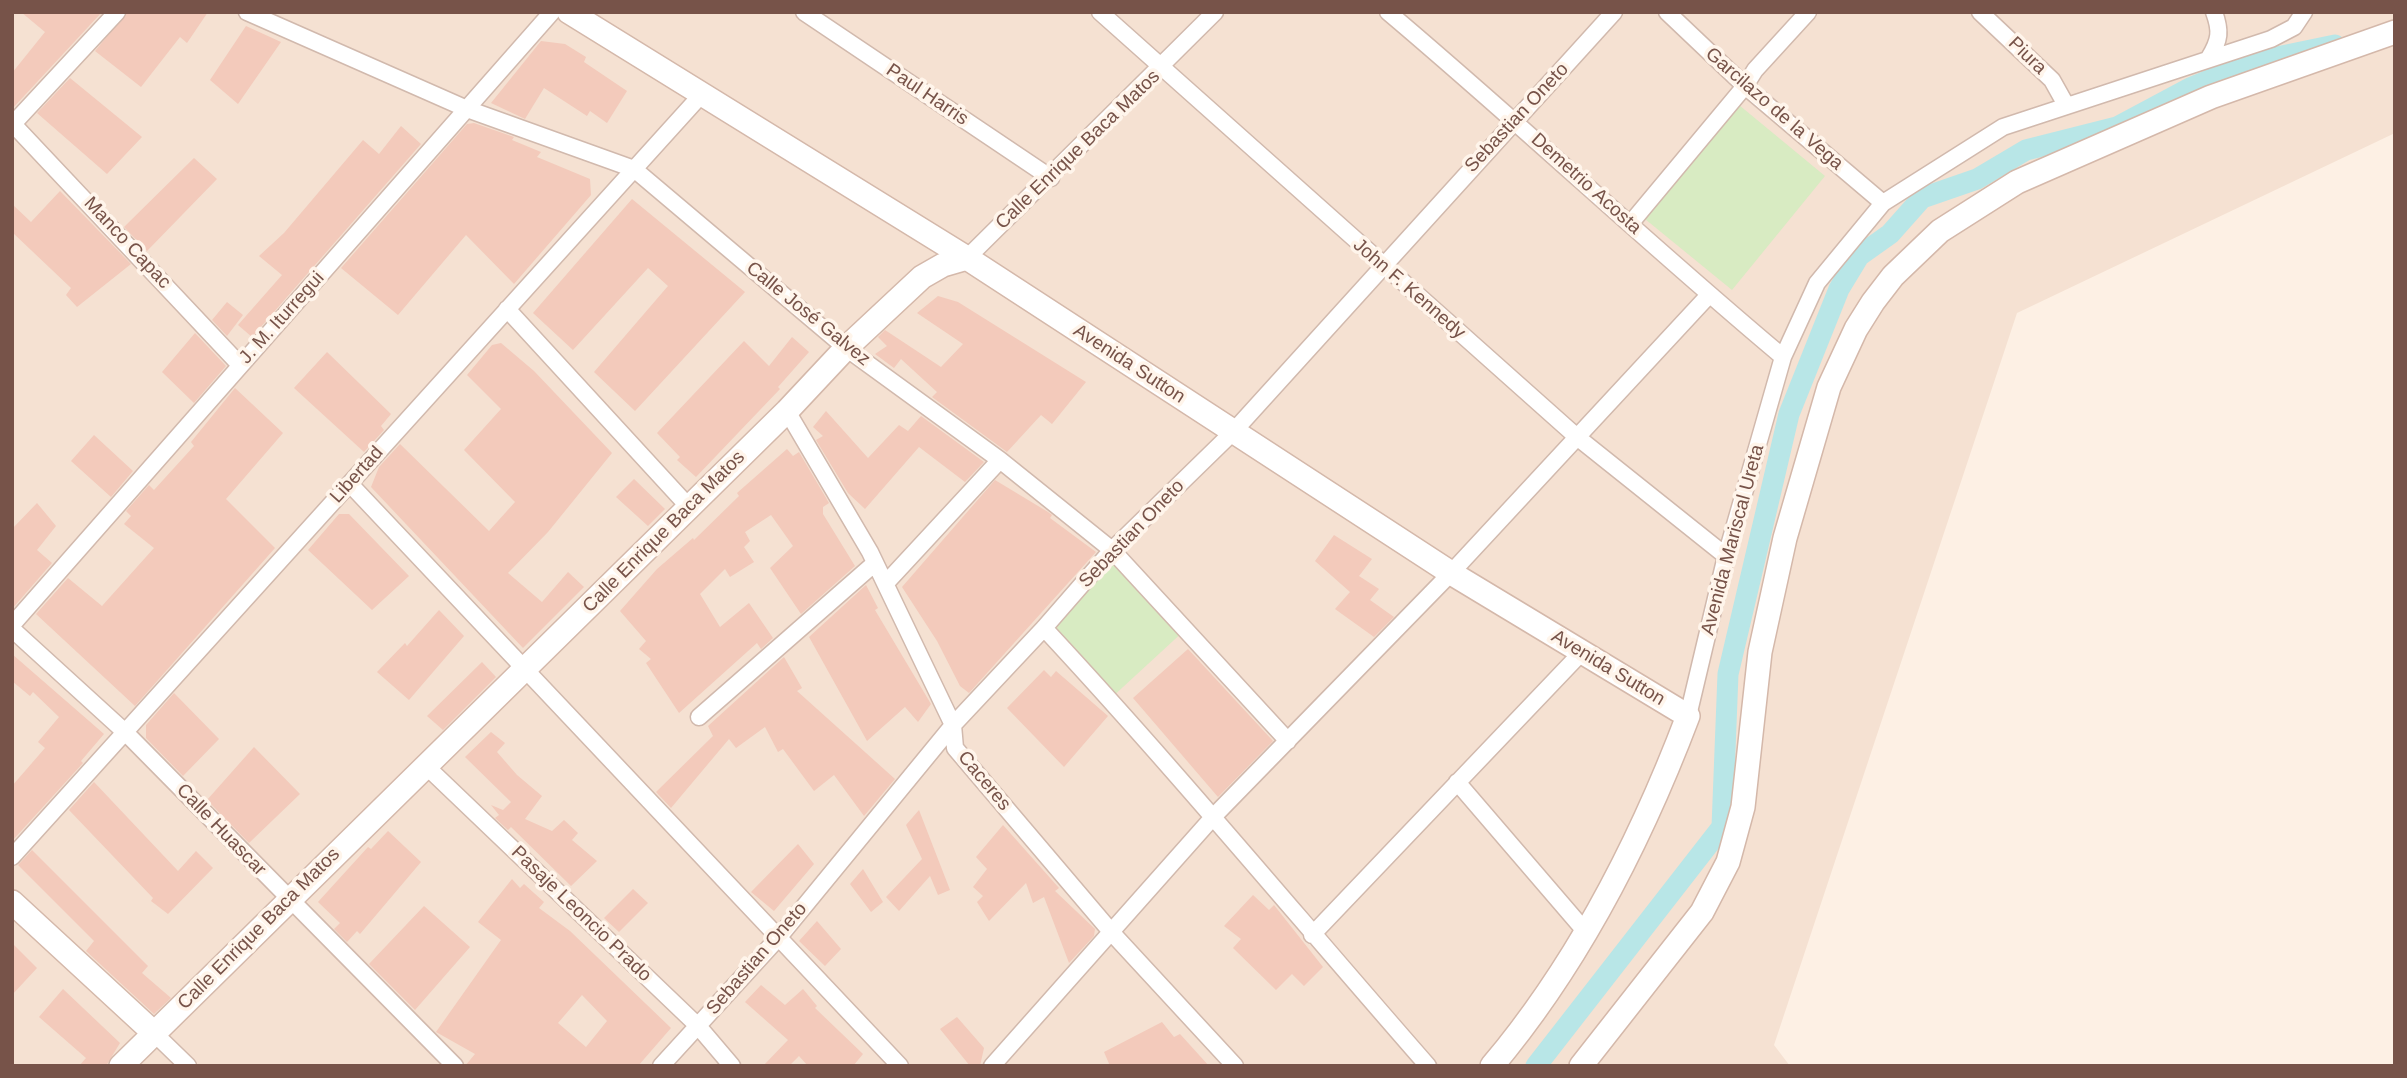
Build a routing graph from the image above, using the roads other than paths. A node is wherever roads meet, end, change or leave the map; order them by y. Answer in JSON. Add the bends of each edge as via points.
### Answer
{"nodes":[{"id":1,"x":117,"y":12,"type":"edge"},
{"id":2,"x":247,"y":12,"type":"edge"},
{"id":3,"x":552,"y":12,"type":"edge"},
{"id":4,"x":569,"y":12,"type":"edge"},
{"id":5,"x":804,"y":12,"type":"edge"},
{"id":6,"x":1100,"y":12,"type":"edge"},
{"id":7,"x":1215,"y":12,"type":"edge"},
{"id":8,"x":1388,"y":12,"type":"edge"},
{"id":9,"x":1614,"y":12,"type":"edge"},
{"id":10,"x":1667,"y":12,"type":"edge"},
{"id":11,"x":1808,"y":12,"type":"edge"},
{"id":12,"x":1980,"y":12,"type":"edge"},
{"id":13,"x":2214,"y":12,"type":"edge"},
{"id":14,"x":2304,"y":12,"type":"edge"},
{"id":15,"x":2395,"y":32,"type":"edge"},
{"id":16,"x":2209,"y":58,"type":"junction"},
{"id":17,"x":1161,"y":68,"type":"junction"},
{"id":18,"x":1745,"y":86,"type":"junction"},
{"id":19,"x":702,"y":94,"type":"junction"},
{"id":20,"x":2066,"y":105,"type":"junction"},
{"id":21,"x":467,"y":109,"type":"junction"},
{"id":22,"x":1515,"y":119,"type":"junction"},
{"id":23,"x":13,"y":124,"type":"edge"},
{"id":24,"x":634,"y":169,"type":"junction"},
{"id":25,"x":1051,"y":178,"type":"junction"},
{"id":26,"x":1883,"y":203,"type":"junction"},
{"id":27,"x":1630,"y":224,"type":"junction"},
{"id":28,"x":967,"y":258,"type":"junction"},
{"id":29,"x":1382,"y":265,"type":"junction"},
{"id":30,"x":1709,"y":295,"type":"junction"},
{"id":31,"x":507,"y":309,"type":"junction"},
{"id":32,"x":846,"y":348,"type":"junction"},
{"id":33,"x":1783,"y":358,"type":"junction"},
{"id":34,"x":240,"y":365,"type":"junction"},
{"id":35,"x":787,"y":411,"type":"junction"},
{"id":36,"x":1233,"y":432,"type":"junction"},
{"id":37,"x":1577,"y":437,"type":"junction"},
{"id":38,"x":1000,"y":460,"type":"junction"},
{"id":39,"x":350,"y":484,"type":"junction"},
{"id":40,"x":688,"y":506,"type":"junction"},
{"id":41,"x":1112,"y":550,"type":"junction"},
{"id":42,"x":1726,"y":556,"type":"junction"},
{"id":43,"x":875,"y":563,"type":"junction"},
{"id":44,"x":1451,"y":573,"type":"junction"},
{"id":45,"x":886,"y":583,"type":"junction"},
{"id":46,"x":12,"y":627,"type":"edge"},
{"id":47,"x":1044,"y":628,"type":"junction"},
{"id":48,"x":1582,"y":652,"type":"junction"},
{"id":49,"x":525,"y":669,"type":"junction"},
{"id":50,"x":1688,"y":716,"type":"junction"},
{"id":51,"x":699,"y":717,"type":"dead end"},
{"id":52,"x":953,"y":725,"type":"junction"},
{"id":53,"x":125,"y":732,"type":"junction"},
{"id":54,"x":1288,"y":741,"type":"junction"},
{"id":55,"x":426,"y":766,"type":"junction"},
{"id":56,"x":1457,"y":782,"type":"junction"},
{"id":57,"x":1214,"y":816,"type":"junction"},
{"id":58,"x":12,"y":857,"type":"edge"},
{"id":59,"x":289,"y":899,"type":"junction"},
{"id":60,"x":12,"y":902,"type":"edge"},
{"id":61,"x":1586,"y":931,"type":"junction"},
{"id":62,"x":1113,"y":934,"type":"junction"},
{"id":63,"x":1312,"y":934,"type":"junction"},
{"id":64,"x":779,"y":937,"type":"junction"},
{"id":65,"x":698,"y":1027,"type":"junction"},
{"id":66,"x":154,"y":1033,"type":"junction"},
{"id":67,"x":121,"y":1066,"type":"edge"},
{"id":68,"x":188,"y":1066,"type":"edge"},
{"id":69,"x":455,"y":1066,"type":"edge"},
{"id":70,"x":661,"y":1066,"type":"edge"},
{"id":71,"x":732,"y":1066,"type":"edge"},
{"id":72,"x":900,"y":1066,"type":"edge"},
{"id":73,"x":992,"y":1066,"type":"edge"},
{"id":74,"x":1235,"y":1066,"type":"edge"},
{"id":75,"x":1429,"y":1066,"type":"edge"},
{"id":76,"x":1492,"y":1066,"type":"edge"},
{"id":77,"x":1581,"y":1066,"type":"edge"}],
"edges":[{"from":1,"to":23,"type":"street"},
{"from":2,"to":21,"type":"street","name":"Calle José Galvez"},
{"from":3,"to":21,"type":"street","name":"J. M. Iturregui"},
{"from":4,"to":19,"type":"street","name":"Avenida Sutton"},
{"from":5,"to":25,"type":"street","name":"Paul Harris"},
{"from":6,"to":17,"type":"street","name":"John F. Kennedy"},
{"from":7,"to":17,"type":"street","name":"Calle Enrique Baca Matos"},
{"from":8,"to":22,"type":"street","name":"Demetrio Acosta"},
{"from":9,"to":22,"type":"street","name":"Sebastian Oneto"},
{"from":10,"to":18,"type":"street","name":"Garcilazo de la Vega"},
{"from":11,"to":18,"type":"street"},
{"from":12,"to":20,"type":"street","name":"Piura","via":[[2052,80]]},
{"from":13,"to":16,"type":"street","via":[[2219,36]]},
{"from":14,"to":16,"type":"street","name":"Avenida Mariscal Ureta","via":[[2294,27],[2271,39]]},
{"from":15,"to":77,"type":"street","via":[[2211,97],[2017,182],[1940,232],[1893,276],[1856,329],[1829,387],[1785,538],[1760,652],[1743,807],[1728,862],[1702,912]]},
{"from":16,"to":20,"type":"street","name":"Avenida Mariscal Ureta"},
{"from":17,"to":25,"type":"street","name":"Calle Enrique Baca Matos"},
{"from":17,"to":29,"type":"street","name":"John F. Kennedy"},
{"from":18,"to":26,"type":"street","name":"Garcilazo de la Vega"},
{"from":18,"to":27,"type":"street"},
{"from":19,"to":24,"type":"street","name":"Libertad"},
{"from":19,"to":28,"type":"street","name":"Avenida Sutton"},
{"from":20,"to":26,"type":"street","name":"Avenida Mariscal Ureta","via":[[2003,127]]},
{"from":21,"to":24,"type":"street","name":"Calle José Galvez"},
{"from":21,"to":34,"type":"street","name":"J. M. Iturregui"},
{"from":22,"to":27,"type":"street","name":"Demetrio Acosta"},
{"from":22,"to":29,"type":"street","name":"Sebastian Oneto"},
{"from":23,"to":34,"type":"street","name":"Manco Capac"},
{"from":24,"to":31,"type":"street","name":"Libertad"},
{"from":24,"to":32,"type":"street","name":"Calle José Galvez"},
{"from":25,"to":28,"type":"street","name":"Calle Enrique Baca Matos"},
{"from":26,"to":33,"type":"street","name":"Avenida Mariscal Ureta","via":[[1817,283]]},
{"from":27,"to":30,"type":"street","name":"Demetrio Acosta"},
{"from":28,"to":32,"type":"street","name":"Calle Enrique Baca Matos","via":[[922,277]]},
{"from":28,"to":36,"type":"street","name":"Avenida Sutton"},
{"from":29,"to":36,"type":"street","name":"Sebastian Oneto"},
{"from":29,"to":37,"type":"street","name":"John F. Kennedy"},
{"from":30,"to":33,"type":"street","name":"Demetrio Acosta"},
{"from":30,"to":37,"type":"street"},
{"from":31,"to":39,"type":"street","name":"Libertad"},
{"from":31,"to":40,"type":"street"},
{"from":32,"to":35,"type":"street","name":"Calle Enrique Baca Matos"},
{"from":32,"to":38,"type":"street","name":"Calle José Galvez"},
{"from":33,"to":42,"type":"street","name":"Avenida Mariscal Ureta"},
{"from":34,"to":46,"type":"street","name":"J. M. Iturregui"},
{"from":35,"to":40,"type":"street","name":"Calle Enrique Baca Matos"},
{"from":35,"to":43,"type":"street","name":"Caceres"},
{"from":36,"to":41,"type":"street","name":"Sebastian Oneto"},
{"from":36,"to":44,"type":"street","name":"Avenida Sutton"},
{"from":37,"to":42,"type":"street","name":"John F. Kennedy"},
{"from":37,"to":44,"type":"street"},
{"from":38,"to":41,"type":"street","name":"Calle José Galvez"},
{"from":38,"to":45,"type":"street"},
{"from":39,"to":49,"type":"street"},
{"from":39,"to":53,"type":"street","name":"Libertad"},
{"from":40,"to":49,"type":"street","name":"Calle Enrique Baca Matos"},
{"from":41,"to":47,"type":"street","name":"Sebastian Oneto"},
{"from":41,"to":54,"type":"street","name":"Calle José Galvez"},
{"from":42,"to":50,"type":"street","name":"Avenida Mariscal Ureta"},
{"from":43,"to":45,"type":"street","name":"Caceres"},
{"from":43,"to":51,"type":"street"},
{"from":44,"to":48,"type":"street","name":"Avenida Sutton"},
{"from":44,"to":54,"type":"street"},
{"from":45,"to":52,"type":"street","name":"Caceres"},
{"from":46,"to":53,"type":"street","name":"Calle Huascar"},
{"from":47,"to":52,"type":"street","name":"Sebastian Oneto"},
{"from":47,"to":57,"type":"street"},
{"from":48,"to":50,"type":"street","name":"Avenida Sutton"},
{"from":48,"to":56,"type":"street"},
{"from":49,"to":55,"type":"street","name":"Calle Enrique Baca Matos"},
{"from":49,"to":64,"type":"street"},
{"from":50,"to":61,"type":"street","name":"Avenida Mariscal Ureta","via":[[1658,794]]},
{"from":52,"to":62,"type":"street","name":"Caceres","via":[[955,748]]},
{"from":52,"to":64,"type":"street","name":"Sebastian Oneto"},
{"from":53,"to":58,"type":"street","name":"Libertad"},
{"from":53,"to":59,"type":"street","name":"Calle Huascar"},
{"from":54,"to":57,"type":"street"},
{"from":55,"to":59,"type":"street","name":"Calle Enrique Baca Matos"},
{"from":55,"to":65,"type":"street","name":"Pasaje Leoncio Prado"},
{"from":56,"to":61,"type":"street"},
{"from":56,"to":63,"type":"street"},
{"from":57,"to":62,"type":"street"},
{"from":57,"to":63,"type":"street"},
{"from":59,"to":66,"type":"street","name":"Calle Enrique Baca Matos"},
{"from":59,"to":69,"type":"street","name":"Calle Huascar"},
{"from":60,"to":66,"type":"street"},
{"from":61,"to":76,"type":"street","name":"Avenida Mariscal Ureta"},
{"from":62,"to":73,"type":"street"},
{"from":62,"to":74,"type":"street","name":"Caceres"},
{"from":63,"to":75,"type":"street"},
{"from":64,"to":65,"type":"street","name":"Sebastian Oneto"},
{"from":64,"to":72,"type":"street"},
{"from":65,"to":70,"type":"street","name":"Sebastian Oneto"},
{"from":65,"to":71,"type":"street","name":"Pasaje Leoncio Prado"},
{"from":66,"to":67,"type":"street","name":"Calle Enrique Baca Matos"},
{"from":66,"to":68,"type":"street"}]}
